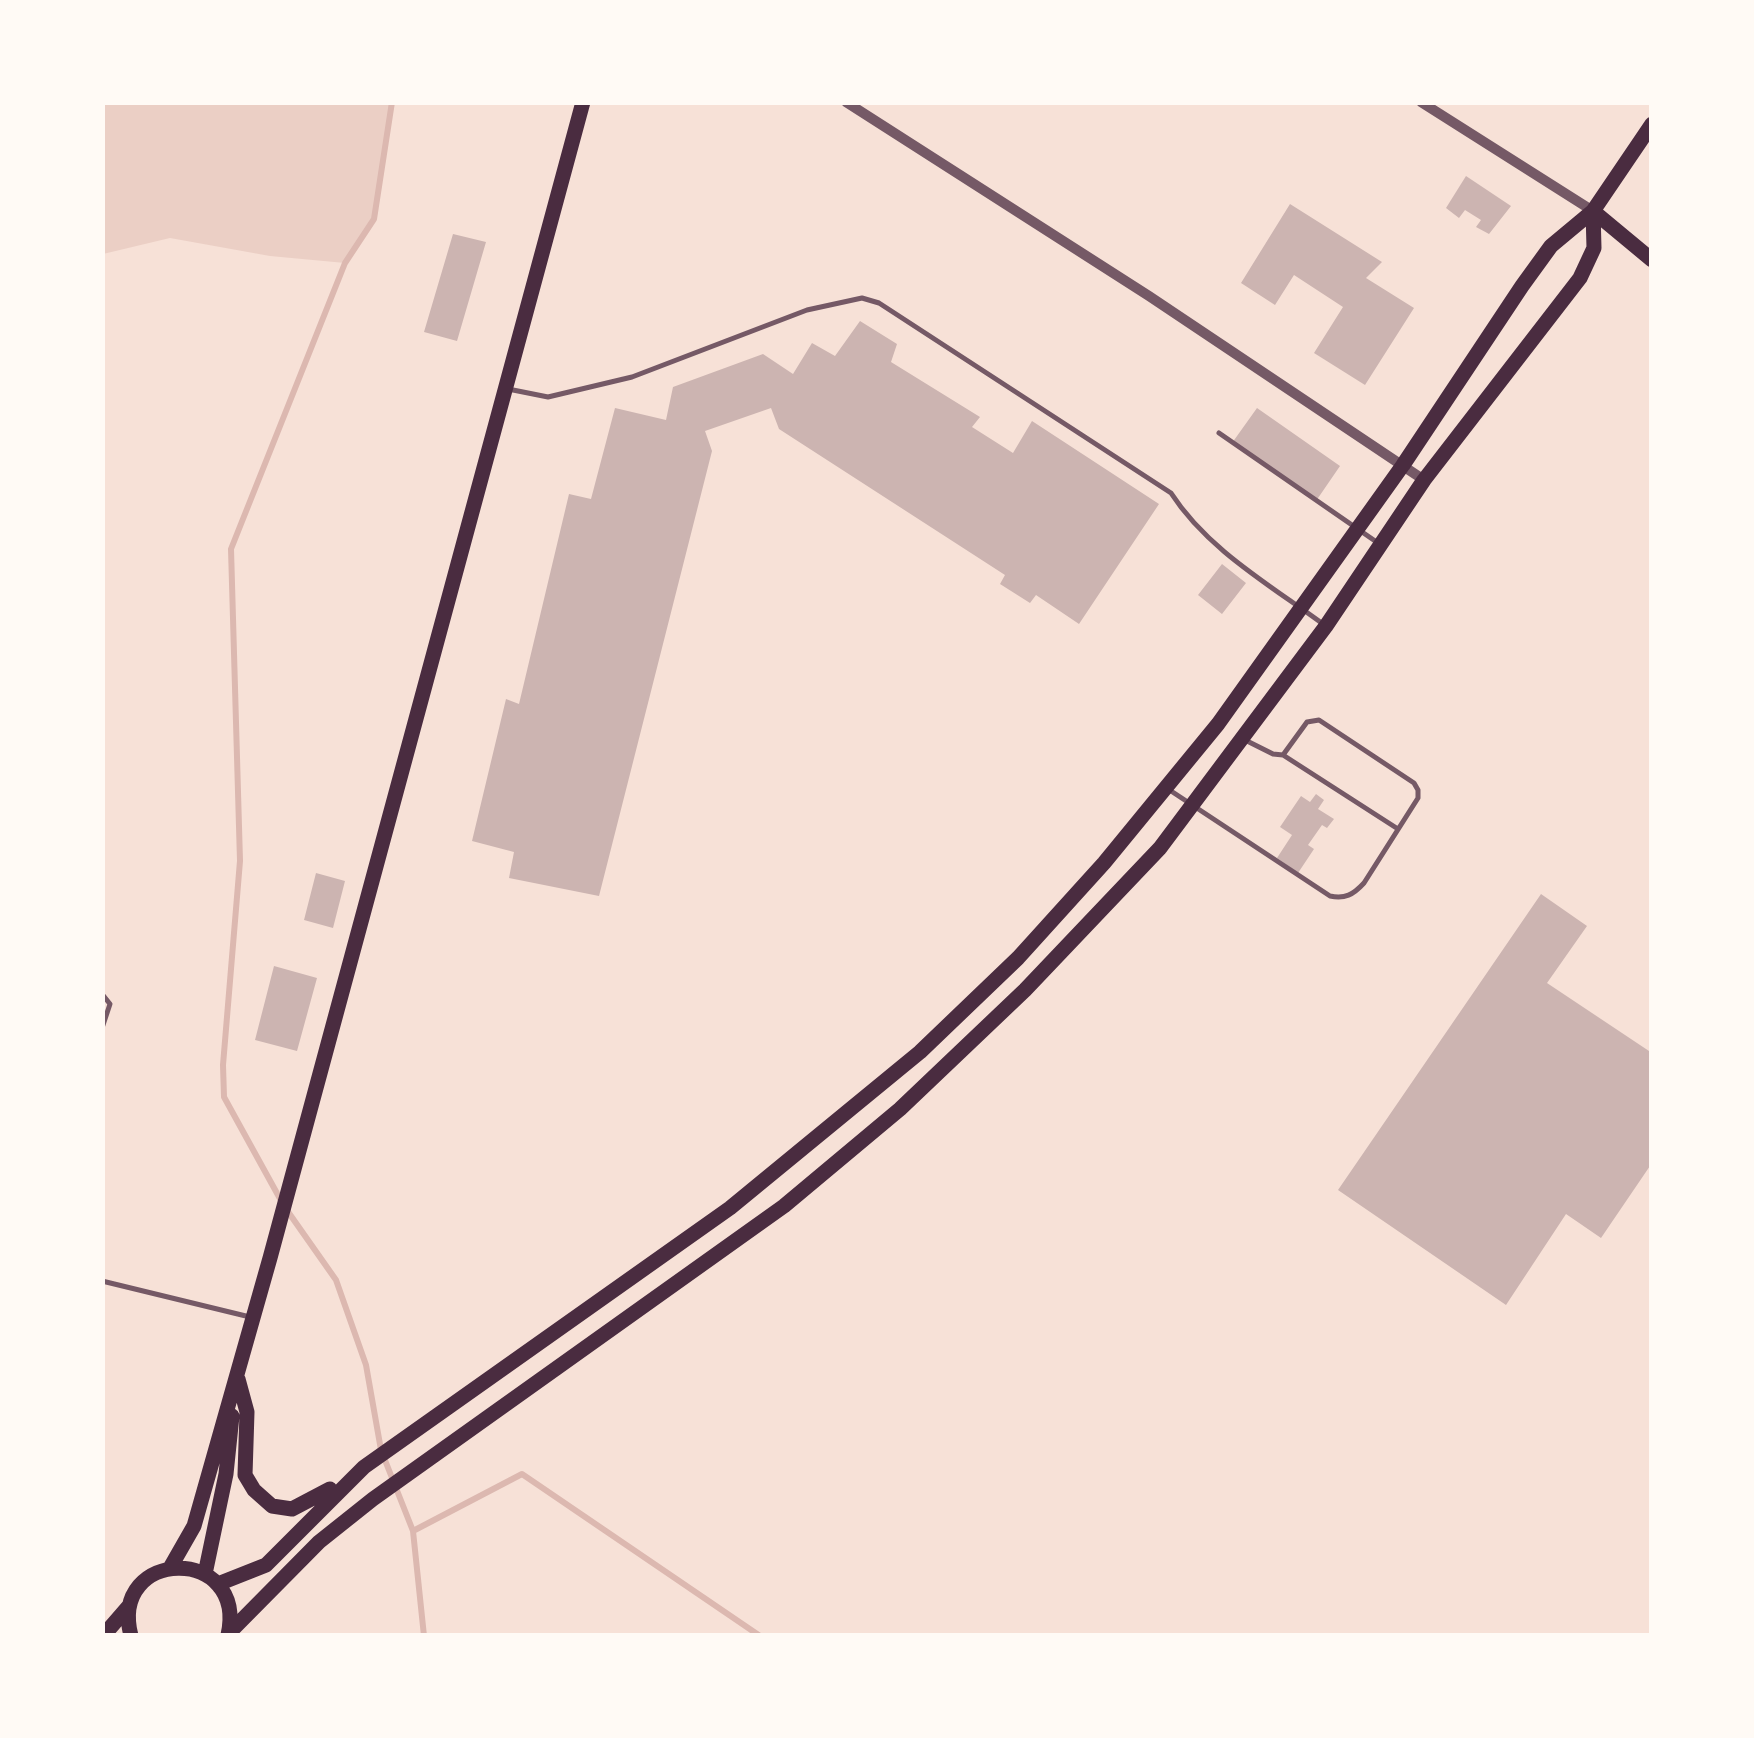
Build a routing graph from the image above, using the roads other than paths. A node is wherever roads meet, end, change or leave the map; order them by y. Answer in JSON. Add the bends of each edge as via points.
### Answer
{"nodes":[{"id":1,"x":582,"y":102,"type":"edge"},
{"id":2,"x":846,"y":102,"type":"edge"},
{"id":3,"x":1421,"y":102,"type":"edge"},
{"id":4,"x":1652,"y":124,"type":"edge"},
{"id":5,"x":1593,"y":211,"type":"junction"},
{"id":6,"x":1652,"y":260,"type":"edge"},
{"id":7,"x":505,"y":388,"type":"junction"},
{"id":8,"x":1219,"y":433,"type":"dead end"},
{"id":9,"x":1402,"y":465,"type":"junction"},
{"id":10,"x":1424,"y":480,"type":"junction"},
{"id":11,"x":1357,"y":529,"type":"junction"},
{"id":12,"x":1380,"y":545,"type":"junction"},
{"id":13,"x":1301,"y":608,"type":"junction"},
{"id":14,"x":1326,"y":626,"type":"junction"},
{"id":15,"x":1242,"y":738,"type":"junction"},
{"id":16,"x":1283,"y":755,"type":"junction"},
{"id":17,"x":1165,"y":788,"type":"junction"},
{"id":18,"x":1192,"y":806,"type":"junction"},
{"id":19,"x":1398,"y":829,"type":"junction"},
{"id":20,"x":102,"y":994,"type":"edge"},
{"id":21,"x":102,"y":1028,"type":"edge"},
{"id":22,"x":102,"y":1281,"type":"edge"},
{"id":23,"x":253,"y":1318,"type":"junction"},
{"id":24,"x":236,"y":1375,"type":"junction"},
{"id":25,"x":367,"y":1464,"type":"junction"},
{"id":26,"x":170,"y":1568,"type":"junction"},
{"id":27,"x":212,"y":1579,"type":"junction"},
{"id":28,"x":129,"y":1606,"type":"junction"},
{"id":29,"x":228,"y":1635,"type":"edge"},
{"id":30,"x":103,"y":1636,"type":"edge"},
{"id":31,"x":131,"y":1636,"type":"edge"}],
"edges":[{"from":1,"to":7,"type":"main road"},
{"from":2,"to":9,"type":"street"},
{"from":3,"to":5,"type":"street"},
{"from":4,"to":5,"type":"main road"},
{"from":5,"to":6,"type":"main road"},
{"from":5,"to":9,"type":"main road","via":[[1551,246]]},
{"from":5,"to":10,"type":"main road","via":[[1594,248],[1580,278]]},
{"from":7,"to":13,"type":"lane","via":[[548,396],[632,377],[807,310],[862,298],[1171,493],[1219,547]]},
{"from":7,"to":23,"type":"main road"},
{"from":8,"to":11,"type":"lane"},
{"from":9,"to":10,"type":"street"},
{"from":9,"to":11,"type":"main road"},
{"from":10,"to":12,"type":"main road"},
{"from":11,"to":12,"type":"lane"},
{"from":11,"to":13,"type":"main road"},
{"from":12,"to":14,"type":"main road"},
{"from":13,"to":14,"type":"lane"},
{"from":13,"to":17,"type":"main road"},
{"from":14,"to":15,"type":"main road"},
{"from":15,"to":16,"type":"lane"},
{"from":15,"to":18,"type":"main road"},
{"from":16,"to":19,"type":"lane"},
{"from":16,"to":19,"type":"lane","via":[[1307,722],[1319,720],[1414,782],[1418,798]]},
{"from":17,"to":18,"type":"lane"},
{"from":17,"to":25,"type":"main road","via":[[1018,958],[920,1052],[730,1208]]},
{"from":18,"to":19,"type":"lane","via":[[1340,898],[1364,884]]},
{"from":18,"to":29,"type":"main road","via":[[1154,856],[1025,990],[900,1108],[784,1206],[319,1542]]},
{"from":20,"to":21,"type":"lane","via":[[110,1004]]},
{"from":22,"to":23,"type":"lane"},
{"from":23,"to":24,"type":"main road"},
{"from":24,"to":25,"type":"main road","via":[[247,1412],[245,1475],[272,1506],[292,1509]]},
{"from":24,"to":26,"type":"main road","via":[[194,1526]]},
{"from":24,"to":27,"type":"main road"},
{"from":25,"to":27,"type":"main road","via":[[266,1564]]},
{"from":26,"to":27,"type":"main road"},
{"from":26,"to":28,"type":"main road","via":[[144,1581]]},
{"from":27,"to":29,"type":"main road","via":[[230,1608]]},
{"from":28,"to":30,"type":"main road"},
{"from":28,"to":31,"type":"main road"}]}
